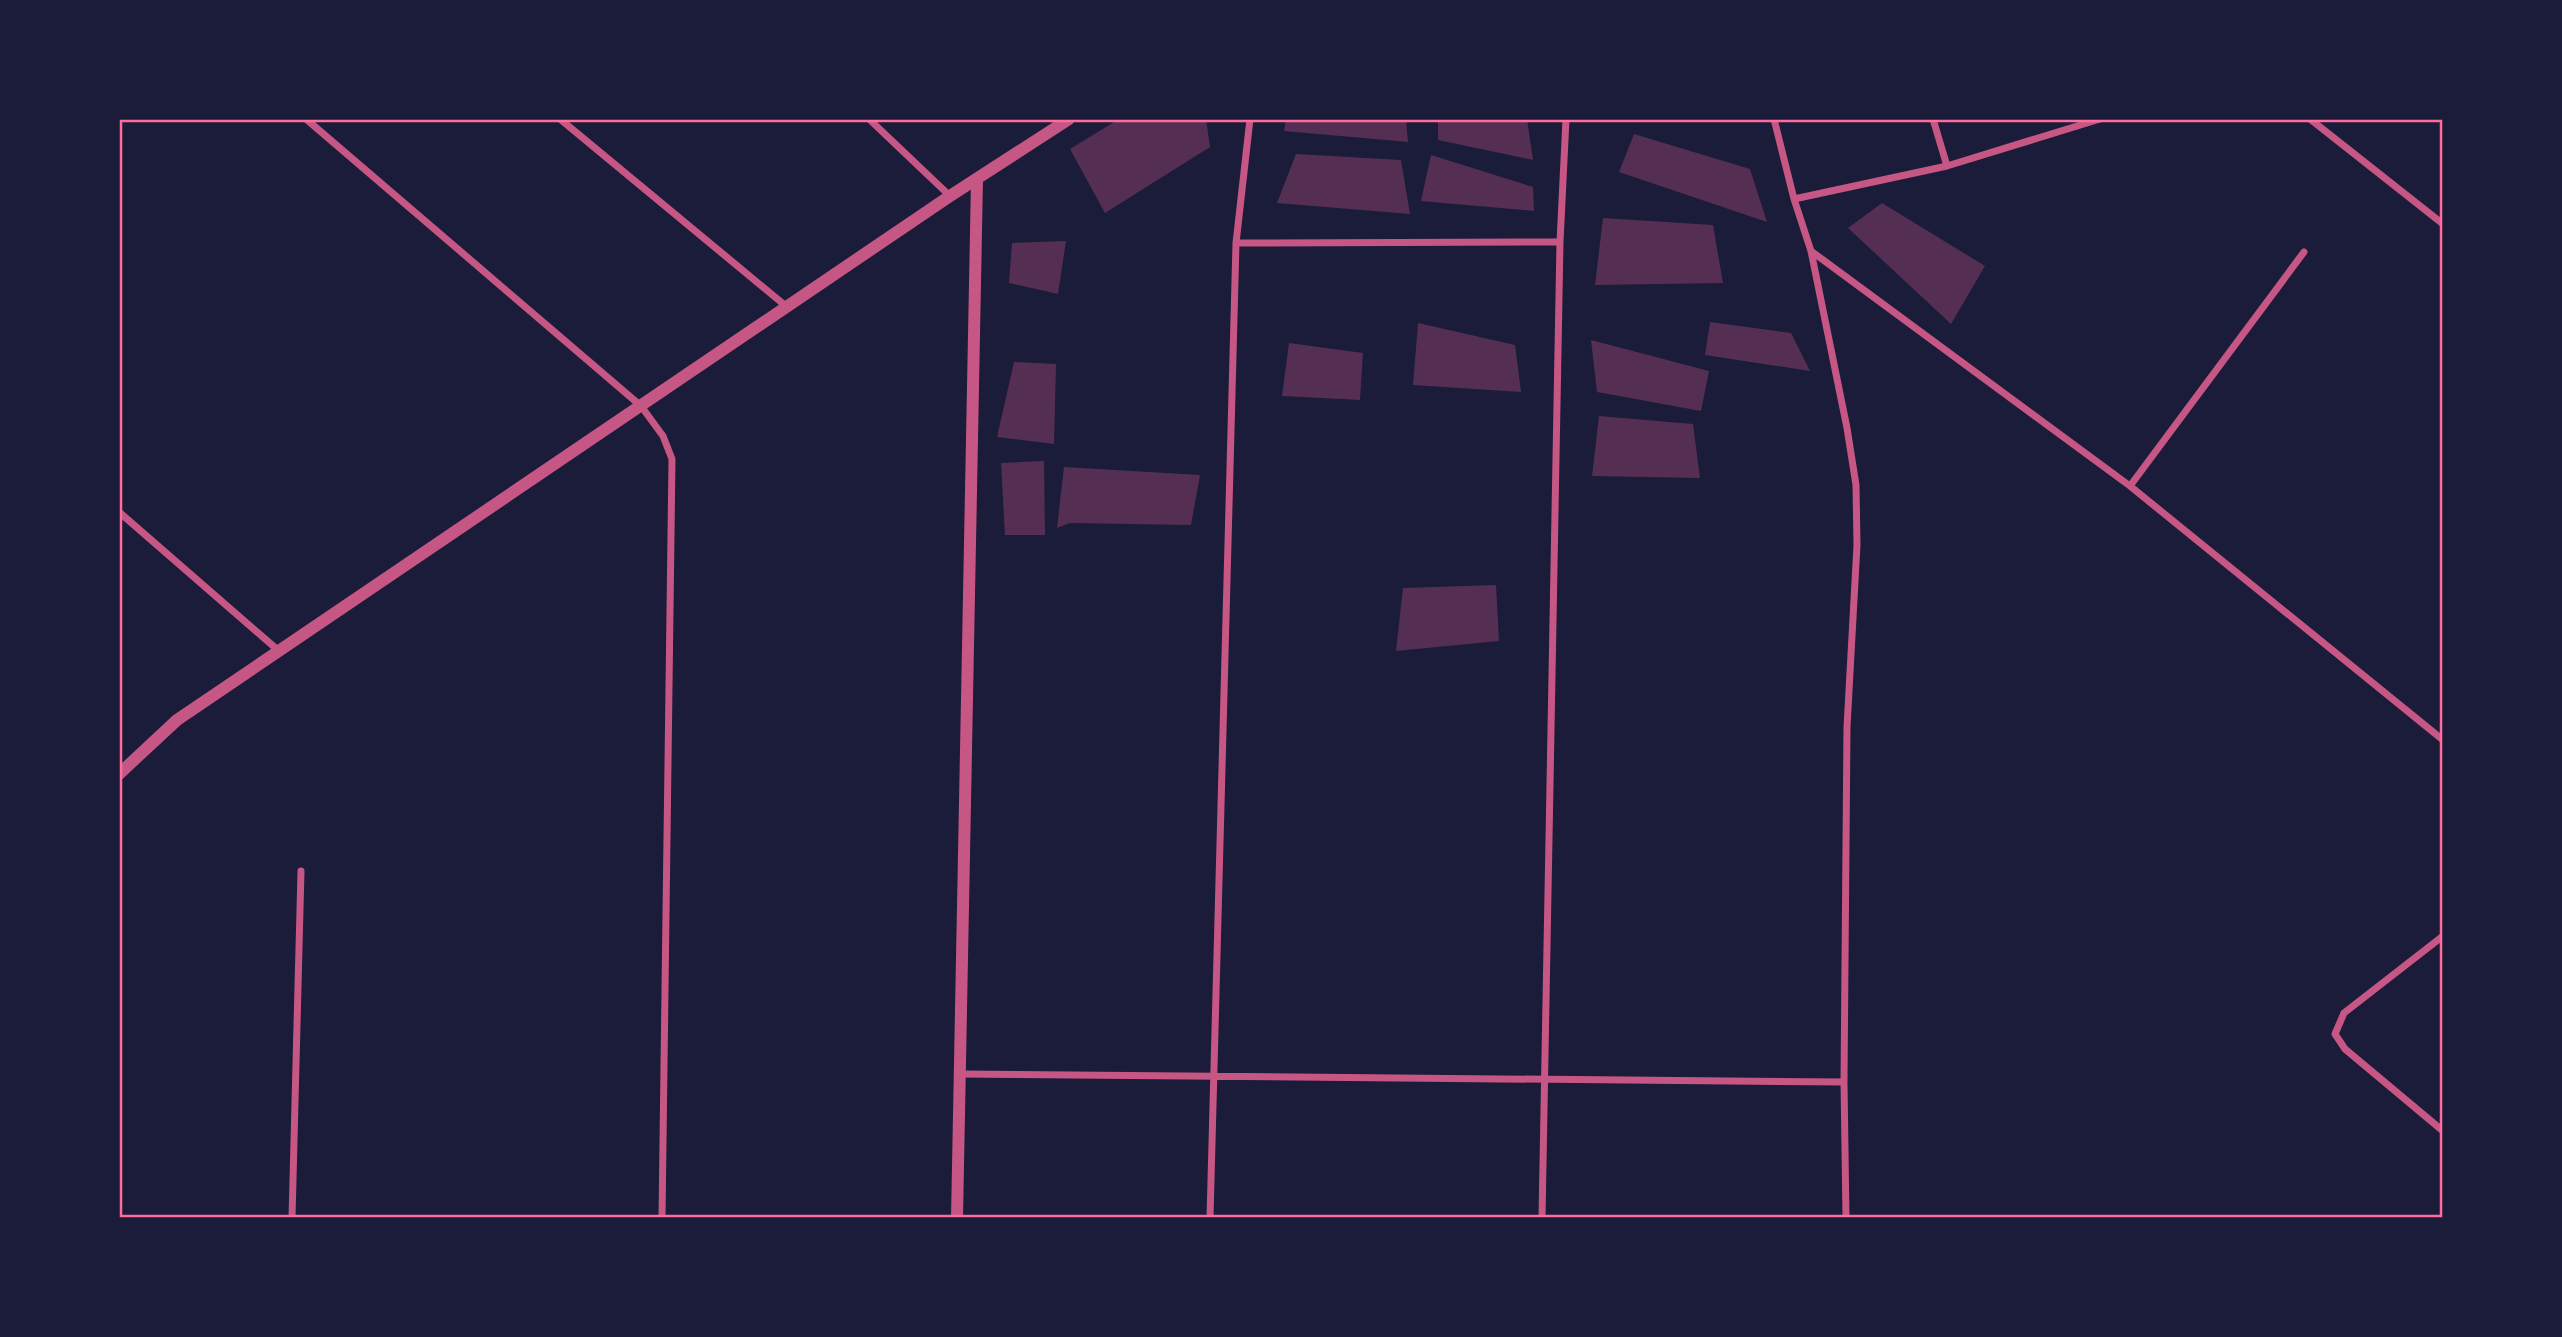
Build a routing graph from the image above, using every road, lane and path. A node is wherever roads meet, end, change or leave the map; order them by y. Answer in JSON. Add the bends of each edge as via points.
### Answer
{"nodes":[{"id":1,"x":306,"y":119,"type":"edge"},
{"id":2,"x":559,"y":119,"type":"edge"},
{"id":3,"x":869,"y":119,"type":"edge"},
{"id":4,"x":1069,"y":119,"type":"edge"},
{"id":5,"x":1250,"y":119,"type":"edge"},
{"id":6,"x":1566,"y":119,"type":"edge"},
{"id":7,"x":1774,"y":119,"type":"edge"},
{"id":8,"x":1933,"y":119,"type":"edge"},
{"id":9,"x":2100,"y":119,"type":"edge"},
{"id":10,"x":2310,"y":119,"type":"edge"},
{"id":11,"x":1947,"y":166,"type":"junction"},
{"id":12,"x":977,"y":178,"type":"junction"},
{"id":13,"x":950,"y":196,"type":"junction"},
{"id":14,"x":1794,"y":199,"type":"junction"},
{"id":15,"x":2443,"y":224,"type":"edge"},
{"id":16,"x":1560,"y":242,"type":"junction"},
{"id":17,"x":1236,"y":243,"type":"junction"},
{"id":18,"x":1811,"y":251,"type":"junction"},
{"id":19,"x":2304,"y":252,"type":"dead end"},
{"id":20,"x":787,"y":307,"type":"junction"},
{"id":21,"x":641,"y":406,"type":"junction"},
{"id":22,"x":2130,"y":486,"type":"junction"},
{"id":23,"x":119,"y":512,"type":"edge"},
{"id":24,"x":279,"y":651,"type":"junction"},
{"id":25,"x":2443,"y":740,"type":"edge"},
{"id":26,"x":119,"y":774,"type":"edge"},
{"id":27,"x":301,"y":871,"type":"dead end"},
{"id":28,"x":2443,"y":936,"type":"edge"},
{"id":29,"x":959,"y":1074,"type":"junction"},
{"id":30,"x":1212,"y":1074,"type":"junction"},
{"id":31,"x":1546,"y":1080,"type":"junction"},
{"id":32,"x":1844,"y":1082,"type":"junction"},
{"id":33,"x":2443,"y":1130,"type":"edge"},
{"id":34,"x":292,"y":1218,"type":"edge"},
{"id":35,"x":662,"y":1218,"type":"edge"},
{"id":36,"x":957,"y":1218,"type":"edge"},
{"id":37,"x":1210,"y":1218,"type":"edge"},
{"id":38,"x":1542,"y":1218,"type":"edge"},
{"id":39,"x":1846,"y":1218,"type":"edge"}],
"edges":[{"from":1,"to":21,"type":"street"},
{"from":2,"to":20,"type":"street"},
{"from":3,"to":13,"type":"street"},
{"from":4,"to":12,"type":"street"},
{"from":5,"to":17,"type":"street"},
{"from":6,"to":16,"type":"street"},
{"from":7,"to":14,"type":"street"},
{"from":8,"to":11,"type":"street"},
{"from":9,"to":11,"type":"street"},
{"from":10,"to":15,"type":"street"},
{"from":11,"to":14,"type":"street"},
{"from":12,"to":13,"type":"street"},
{"from":12,"to":29,"type":"street"},
{"from":13,"to":20,"type":"street"},
{"from":14,"to":18,"type":"street"},
{"from":16,"to":17,"type":"street"},
{"from":16,"to":31,"type":"street"},
{"from":17,"to":30,"type":"street"},
{"from":18,"to":22,"type":"street"},
{"from":18,"to":32,"type":"street","via":[[1856,485],[1847,727]]},
{"from":19,"to":22,"type":"street"},
{"from":20,"to":21,"type":"street"},
{"from":21,"to":24,"type":"street"},
{"from":21,"to":35,"type":"street","via":[[663,436],[672,459]]},
{"from":22,"to":25,"type":"street"},
{"from":23,"to":24,"type":"street"},
{"from":24,"to":26,"type":"street","via":[[177,720]]},
{"from":27,"to":34,"type":"street"},
{"from":28,"to":33,"type":"street","via":[[2344,1013],[2335,1034],[2345,1049]]},
{"from":29,"to":30,"type":"street"},
{"from":29,"to":36,"type":"street"},
{"from":30,"to":31,"type":"street"},
{"from":30,"to":37,"type":"street"},
{"from":31,"to":32,"type":"street"},
{"from":31,"to":38,"type":"street"},
{"from":32,"to":39,"type":"street"}]}
